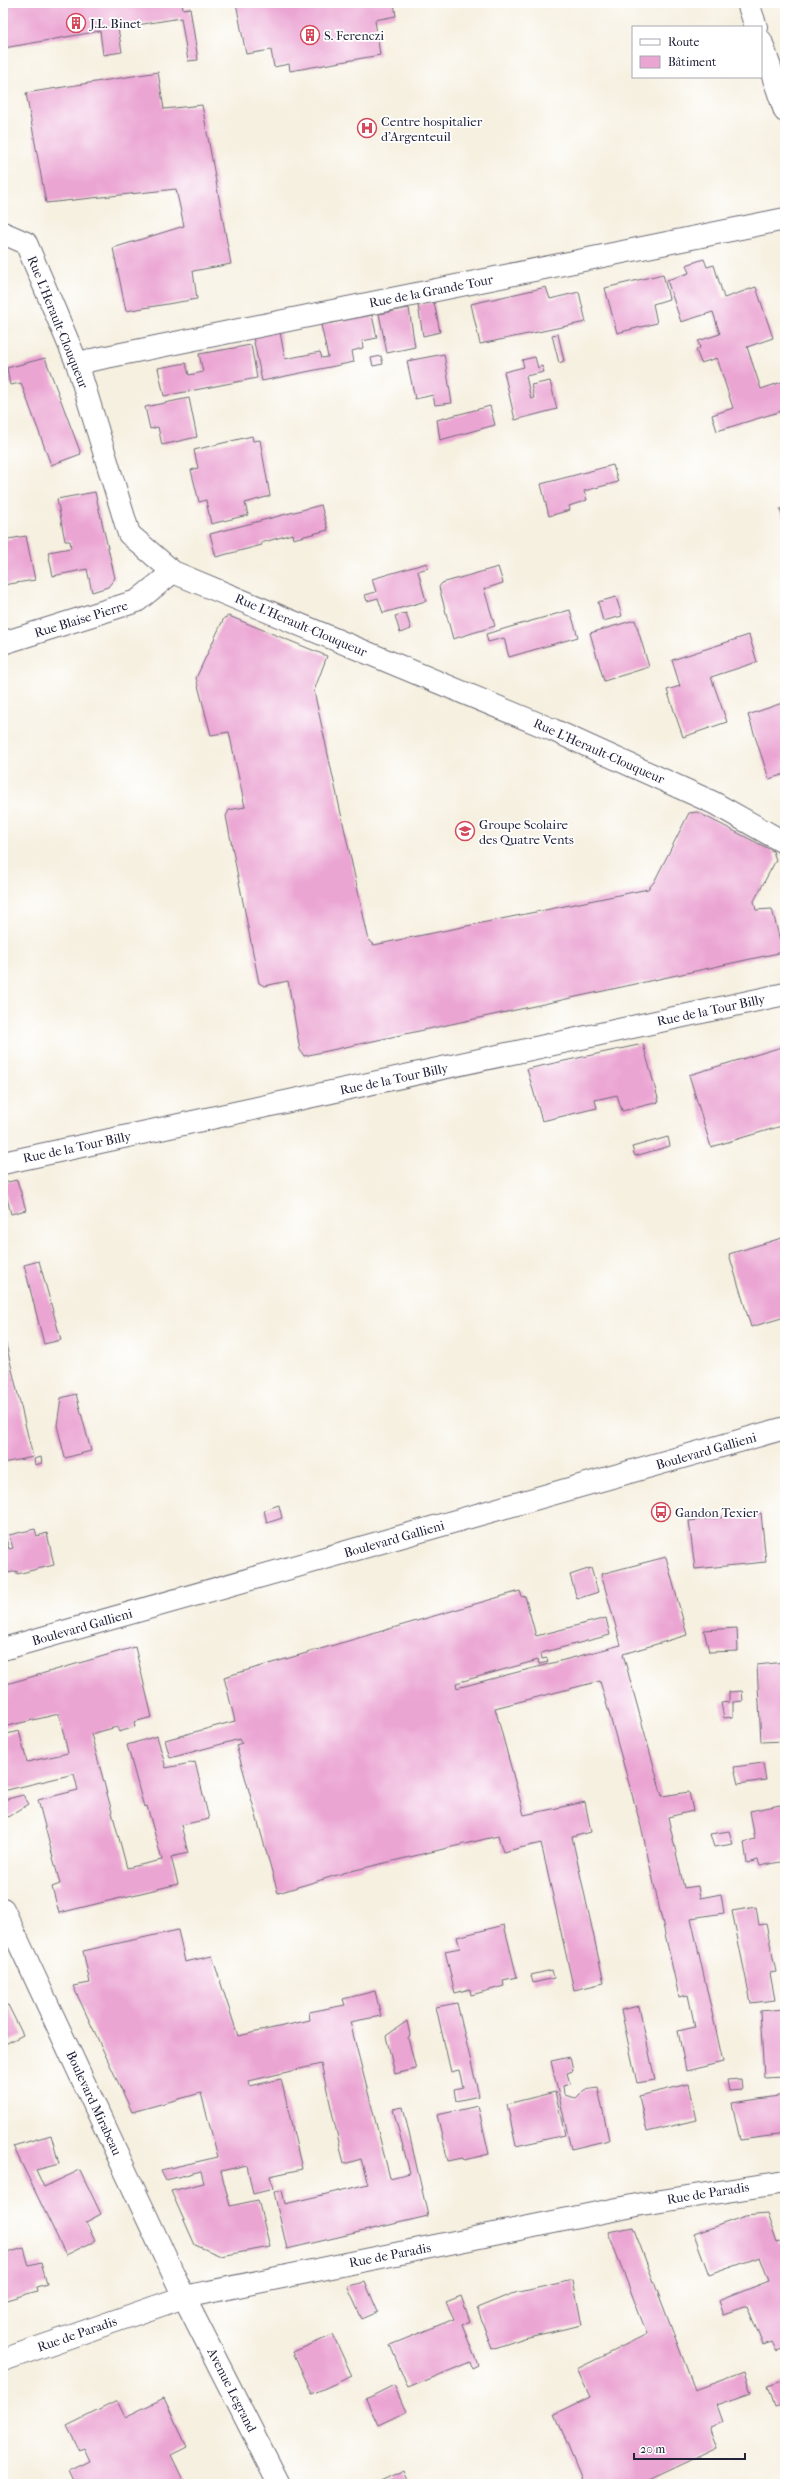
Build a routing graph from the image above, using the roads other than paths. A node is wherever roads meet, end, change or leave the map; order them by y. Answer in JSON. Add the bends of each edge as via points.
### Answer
{"nodes":[{"id":1,"x":748,"y":3,"type":"edge"},
{"id":2,"x":756,"y":26,"type":"edge"},
{"id":3,"x":762,"y":44,"type":"edge"},
{"id":4,"x":785,"y":111,"type":"edge"},
{"id":5,"x":785,"y":219,"type":"edge"},
{"id":6,"x":3,"y":233,"type":"edge"},
{"id":7,"x":77,"y":363,"type":"junction"},
{"id":8,"x":173,"y":572,"type":"junction"},
{"id":9,"x":3,"y":643,"type":"edge"},
{"id":10,"x":785,"y":843,"type":"edge"},
{"id":11,"x":785,"y":994,"type":"edge"},
{"id":12,"x":3,"y":1163,"type":"edge"},
{"id":13,"x":785,"y":1428,"type":"edge"},
{"id":14,"x":3,"y":1649,"type":"edge"},
{"id":15,"x":3,"y":1909,"type":"edge"},
{"id":16,"x":785,"y":2182,"type":"edge"},
{"id":17,"x":184,"y":2297,"type":"junction"},
{"id":18,"x":3,"y":2360,"type":"edge"},
{"id":19,"x":279,"y":2484,"type":"edge"}],
"edges":[{"from":1,"to":2,"type":"street"},
{"from":3,"to":4,"type":"street"},
{"from":5,"to":7,"type":"street","name":"Rue de la Grande Tour"},
{"from":6,"to":7,"type":"street","name":"Rue L'Herault-Clouqueur","via":[[26,243]]},
{"from":7,"to":8,"type":"street","name":"Rue L'Herault-Clouqueur","via":[[130,534]]},
{"from":8,"to":9,"type":"street","name":"Rue Blaise Pierre","via":[[137,602]]},
{"from":8,"to":10,"type":"street","name":"Rue L'Herault-Clouqueur","via":[[553,730],[714,803]]},
{"from":11,"to":12,"type":"street","name":"Rue de la Tour Billy"},
{"from":13,"to":14,"type":"street","name":"Boulevard Gallieni"},
{"from":15,"to":17,"type":"street","name":"Boulevard Mirabeau"},
{"from":16,"to":17,"type":"street","name":"Rue de Paradis","via":[[642,2204]]},
{"from":17,"to":18,"type":"street","name":"Rue de Paradis"},
{"from":17,"to":19,"type":"street","name":"Avenue Legrand"}]}
